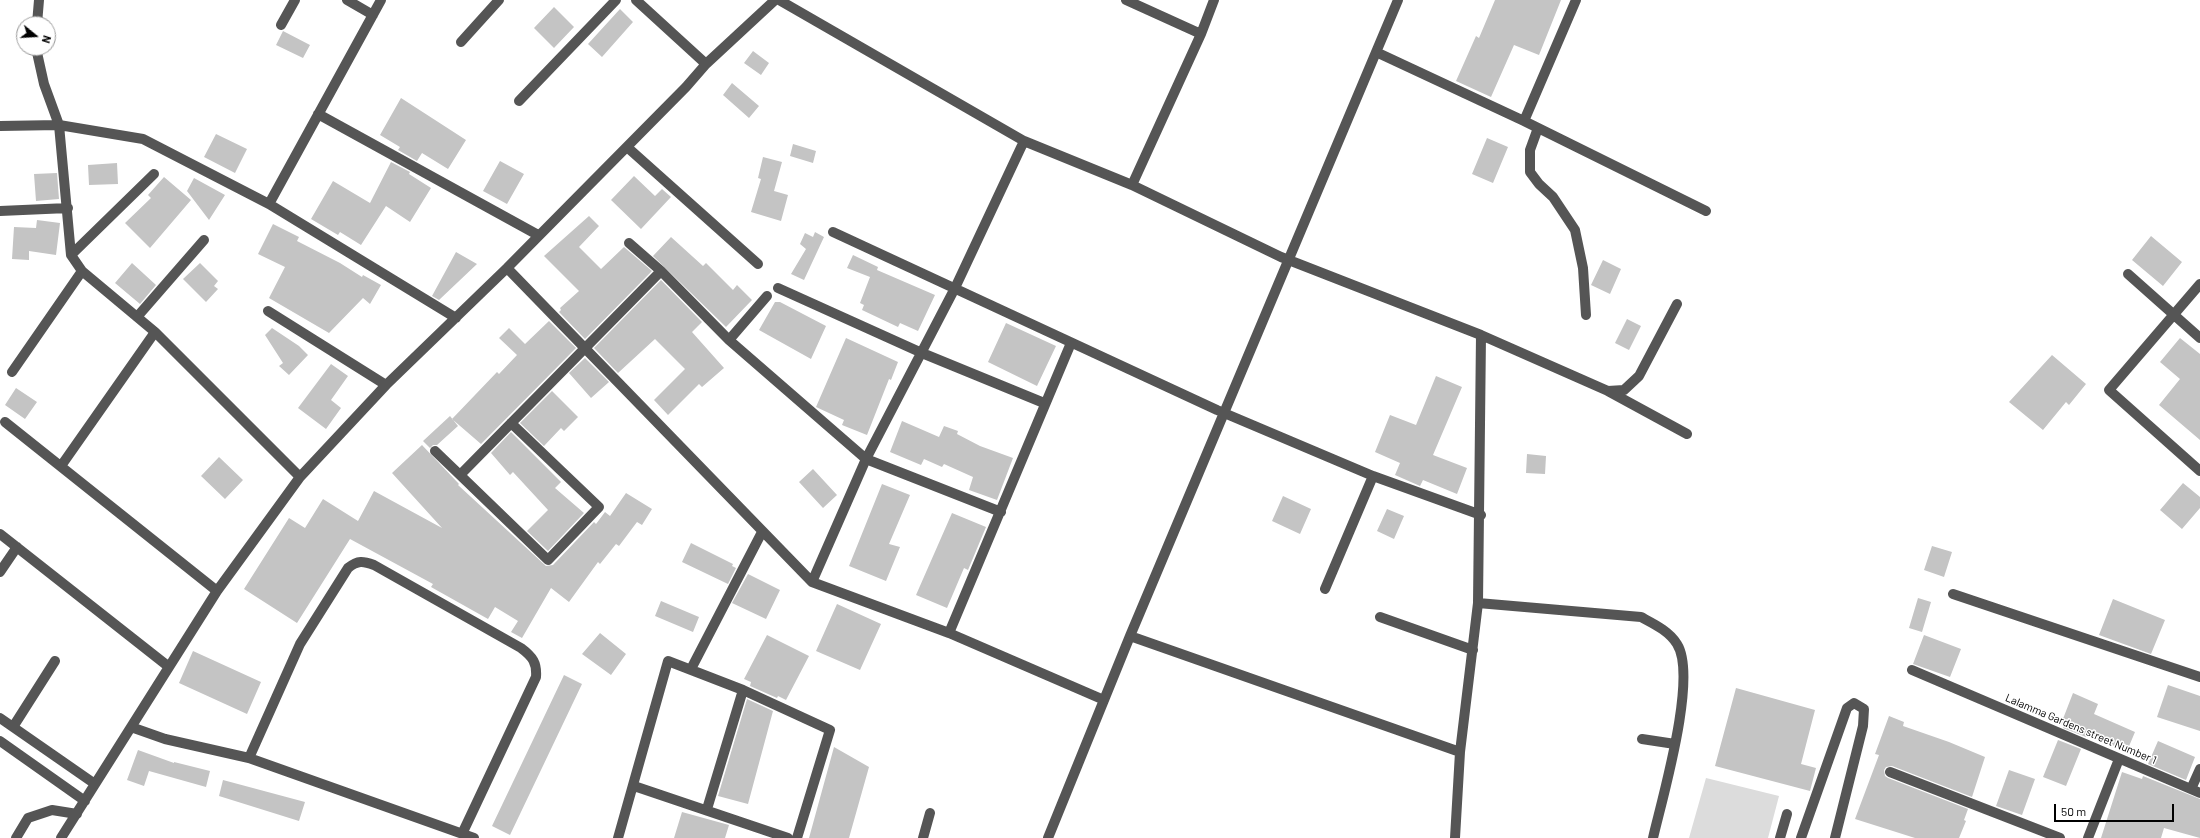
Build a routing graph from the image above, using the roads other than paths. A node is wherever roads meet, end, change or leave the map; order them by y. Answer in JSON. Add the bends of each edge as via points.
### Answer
{"nodes":[{"id":1,"x":39,"y":0,"type":"edge"},
{"id":2,"x":295,"y":0,"type":"edge"},
{"id":3,"x":347,"y":0,"type":"edge"},
{"id":4,"x":381,"y":0,"type":"edge"},
{"id":5,"x":499,"y":0,"type":"edge"},
{"id":6,"x":616,"y":0,"type":"edge"},
{"id":7,"x":636,"y":0,"type":"edge"},
{"id":8,"x":775,"y":0,"type":"edge"},
{"id":9,"x":778,"y":0,"type":"edge"},
{"id":10,"x":1126,"y":0,"type":"edge"},
{"id":11,"x":1214,"y":0,"type":"edge"},
{"id":12,"x":1398,"y":0,"type":"edge"},
{"id":13,"x":1576,"y":0,"type":"edge"},
{"id":14,"x":373,"y":15,"type":"junction"},
{"id":15,"x":38,"y":16,"type":"edge"},
{"id":16,"x":280,"y":25,"type":"dead end"},
{"id":17,"x":1200,"y":34,"type":"junction"},
{"id":18,"x":461,"y":42,"type":"dead end"},
{"id":19,"x":1376,"y":52,"type":"junction"},
{"id":20,"x":38,"y":56,"type":"edge"},
{"id":21,"x":706,"y":64,"type":"junction"},
{"id":22,"x":519,"y":101,"type":"dead end"},
{"id":23,"x":318,"y":114,"type":"junction"},
{"id":24,"x":1524,"y":121,"type":"junction"},
{"id":25,"x":59,"y":125,"type":"junction"},
{"id":26,"x":0,"y":126,"type":"edge"},
{"id":27,"x":1538,"y":128,"type":"junction"},
{"id":28,"x":1024,"y":141,"type":"junction"},
{"id":29,"x":627,"y":147,"type":"junction"},
{"id":30,"x":154,"y":174,"type":"dead end"},
{"id":31,"x":1132,"y":185,"type":"junction"},
{"id":32,"x":269,"y":204,"type":"junction"},
{"id":33,"x":68,"y":208,"type":"junction"},
{"id":34,"x":0,"y":211,"type":"edge"},
{"id":35,"x":1706,"y":211,"type":"dead end"},
{"id":36,"x":833,"y":232,"type":"dead end"},
{"id":37,"x":538,"y":236,"type":"junction"},
{"id":38,"x":204,"y":240,"type":"dead end"},
{"id":39,"x":629,"y":243,"type":"dead end"},
{"id":40,"x":71,"y":255,"type":"junction"},
{"id":41,"x":1288,"y":260,"type":"junction"},
{"id":42,"x":758,"y":264,"type":"dead end"},
{"id":43,"x":507,"y":268,"type":"junction"},
{"id":44,"x":82,"y":271,"type":"junction"},
{"id":45,"x":661,"y":271,"type":"junction"},
{"id":46,"x":2128,"y":274,"type":"dead end"},
{"id":47,"x":2200,"y":284,"type":"edge"},
{"id":48,"x":778,"y":288,"type":"dead end"},
{"id":49,"x":955,"y":288,"type":"junction"},
{"id":50,"x":767,"y":296,"type":"dead end"},
{"id":51,"x":1677,"y":304,"type":"dead end"},
{"id":52,"x":268,"y":312,"type":"dead end"},
{"id":53,"x":1586,"y":315,"type":"dead end"},
{"id":54,"x":2174,"y":315,"type":"junction"},
{"id":55,"x":137,"y":317,"type":"junction"},
{"id":56,"x":456,"y":318,"type":"junction"},
{"id":57,"x":155,"y":332,"type":"junction"},
{"id":58,"x":1481,"y":334,"type":"junction"},
{"id":59,"x":2200,"y":338,"type":"edge"},
{"id":60,"x":729,"y":340,"type":"junction"},
{"id":61,"x":1071,"y":343,"type":"junction"},
{"id":62,"x":586,"y":349,"type":"junction"},
{"id":63,"x":922,"y":353,"type":"junction"},
{"id":64,"x":12,"y":372,"type":"dead end"},
{"id":65,"x":386,"y":385,"type":"junction"},
{"id":66,"x":1608,"y":391,"type":"junction"},
{"id":67,"x":1044,"y":403,"type":"junction"},
{"id":68,"x":1224,"y":413,"type":"junction"},
{"id":69,"x":5,"y":422,"type":"dead end"},
{"id":70,"x":511,"y":423,"type":"junction"},
{"id":71,"x":1687,"y":434,"type":"dead end"},
{"id":72,"x":435,"y":451,"type":"dead end"},
{"id":73,"x":866,"y":459,"type":"junction"},
{"id":74,"x":60,"y":466,"type":"junction"},
{"id":75,"x":2200,"y":471,"type":"edge"},
{"id":76,"x":460,"y":475,"type":"junction"},
{"id":77,"x":1373,"y":476,"type":"junction"},
{"id":78,"x":300,"y":477,"type":"junction"},
{"id":79,"x":1001,"y":512,"type":"junction"},
{"id":80,"x":1481,"y":515,"type":"junction"},
{"id":81,"x":762,"y":532,"type":"junction"},
{"id":82,"x":0,"y":534,"type":"edge"},
{"id":83,"x":17,"y":547,"type":"junction"},
{"id":84,"x":0,"y":572,"type":"edge"},
{"id":85,"x":812,"y":582,"type":"junction"},
{"id":86,"x":1325,"y":589,"type":"dead end"},
{"id":87,"x":217,"y":591,"type":"junction"},
{"id":88,"x":1953,"y":594,"type":"dead end"},
{"id":89,"x":1478,"y":603,"type":"junction"},
{"id":90,"x":1380,"y":617,"type":"dead end"},
{"id":91,"x":949,"y":633,"type":"junction"},
{"id":92,"x":1130,"y":636,"type":"junction"},
{"id":93,"x":1473,"y":650,"type":"junction"},
{"id":94,"x":56,"y":661,"type":"dead end"},
{"id":95,"x":169,"y":667,"type":"junction"},
{"id":96,"x":692,"y":669,"type":"junction"},
{"id":97,"x":1912,"y":670,"type":"dead end"},
{"id":98,"x":2200,"y":677,"type":"edge"},
{"id":99,"x":743,"y":690,"type":"junction"},
{"id":100,"x":1104,"y":700,"type":"junction"},
{"id":101,"x":0,"y":718,"type":"edge"},
{"id":102,"x":13,"y":727,"type":"junction"},
{"id":103,"x":131,"y":727,"type":"junction"},
{"id":104,"x":1642,"y":739,"type":"dead end"},
{"id":105,"x":0,"y":741,"type":"edge"},
{"id":106,"x":1675,"y":744,"type":"junction"},
{"id":107,"x":1460,"y":752,"type":"junction"},
{"id":108,"x":249,"y":758,"type":"junction"},
{"id":109,"x":2119,"y":759,"type":"junction"},
{"id":110,"x":2200,"y":769,"type":"edge"},
{"id":111,"x":1890,"y":772,"type":"dead end"},
{"id":112,"x":95,"y":784,"type":"junction"},
{"id":113,"x":634,"y":786,"type":"junction"},
{"id":114,"x":2196,"y":791,"type":"edge"},
{"id":115,"x":85,"y":801,"type":"junction"},
{"id":116,"x":707,"y":810,"type":"junction"},
{"id":117,"x":930,"y":813,"type":"dead end"},
{"id":118,"x":77,"y":814,"type":"junction"},
{"id":119,"x":1787,"y":814,"type":"dead end"},
{"id":120,"x":462,"y":834,"type":"junction"},
{"id":121,"x":16,"y":838,"type":"edge"},
{"id":122,"x":61,"y":838,"type":"edge"},
{"id":123,"x":474,"y":838,"type":"edge"},
{"id":124,"x":618,"y":838,"type":"edge"},
{"id":125,"x":788,"y":838,"type":"edge"},
{"id":126,"x":798,"y":838,"type":"edge"},
{"id":127,"x":923,"y":838,"type":"edge"},
{"id":128,"x":1048,"y":838,"type":"edge"},
{"id":129,"x":1455,"y":838,"type":"edge"},
{"id":130,"x":1653,"y":838,"type":"edge"},
{"id":131,"x":1780,"y":838,"type":"edge"},
{"id":132,"x":1801,"y":838,"type":"edge"},
{"id":133,"x":1835,"y":838,"type":"edge"},
{"id":134,"x":2060,"y":838,"type":"edge"},
{"id":135,"x":2088,"y":838,"type":"edge"}],
"edges":[{"from":1,"to":15,"type":"street"},
{"from":2,"to":16,"type":"street"},
{"from":3,"to":14,"type":"street"},
{"from":4,"to":14,"type":"street"},
{"from":5,"to":18,"type":"street"},
{"from":6,"to":22,"type":"street"},
{"from":7,"to":21,"type":"street"},
{"from":8,"to":21,"type":"street"},
{"from":9,"to":28,"type":"street"},
{"from":10,"to":17,"type":"street"},
{"from":11,"to":17,"type":"street"},
{"from":12,"to":19,"type":"street"},
{"from":13,"to":24,"type":"street"},
{"from":14,"to":23,"type":"street"},
{"from":17,"to":31,"type":"street"},
{"from":19,"to":24,"type":"street"},
{"from":19,"to":41,"type":"street"},
{"from":20,"to":25,"type":"street","via":[[44,84]]},
{"from":21,"to":29,"type":"street"},
{"from":23,"to":32,"type":"street"},
{"from":23,"to":37,"type":"street"},
{"from":24,"to":27,"type":"street"},
{"from":25,"to":26,"type":"street"},
{"from":25,"to":32,"type":"street","via":[[143,139]]},
{"from":25,"to":33,"type":"street"},
{"from":27,"to":35,"type":"street"},
{"from":27,"to":53,"type":"street","via":[[1530,150],[1530,172],[1553,197],[1575,230],[1583,268]]},
{"from":28,"to":31,"type":"street"},
{"from":28,"to":49,"type":"street"},
{"from":29,"to":37,"type":"street"},
{"from":29,"to":42,"type":"street"},
{"from":30,"to":40,"type":"street"},
{"from":31,"to":41,"type":"street"},
{"from":32,"to":56,"type":"street"},
{"from":33,"to":34,"type":"street"},
{"from":33,"to":40,"type":"street"},
{"from":36,"to":49,"type":"street"},
{"from":37,"to":43,"type":"street"},
{"from":38,"to":55,"type":"street"},
{"from":39,"to":45,"type":"street"},
{"from":40,"to":44,"type":"street"},
{"from":41,"to":58,"type":"street"},
{"from":41,"to":68,"type":"street"},
{"from":43,"to":56,"type":"street"},
{"from":43,"to":62,"type":"street"},
{"from":44,"to":55,"type":"street"},
{"from":44,"to":64,"type":"street"},
{"from":45,"to":60,"type":"street"},
{"from":45,"to":62,"type":"street"},
{"from":46,"to":54,"type":"street"},
{"from":47,"to":54,"type":"street"},
{"from":48,"to":63,"type":"street"},
{"from":49,"to":61,"type":"street"},
{"from":49,"to":63,"type":"street"},
{"from":50,"to":60,"type":"street"},
{"from":51,"to":66,"type":"street","via":[[1639,376],[1624,390]]},
{"from":52,"to":65,"type":"street"},
{"from":54,"to":59,"type":"street"},
{"from":54,"to":75,"type":"street","via":[[2109,390]]},
{"from":55,"to":57,"type":"street"},
{"from":56,"to":65,"type":"street"},
{"from":57,"to":74,"type":"street"},
{"from":57,"to":78,"type":"street"},
{"from":58,"to":66,"type":"street"},
{"from":58,"to":80,"type":"street"},
{"from":60,"to":73,"type":"street"},
{"from":61,"to":67,"type":"street"},
{"from":61,"to":68,"type":"street"},
{"from":62,"to":70,"type":"street"},
{"from":62,"to":81,"type":"street"},
{"from":63,"to":67,"type":"street"},
{"from":63,"to":73,"type":"street"},
{"from":65,"to":78,"type":"street"},
{"from":66,"to":71,"type":"street"},
{"from":67,"to":79,"type":"street"},
{"from":68,"to":77,"type":"street"},
{"from":68,"to":92,"type":"street"},
{"from":69,"to":74,"type":"street"},
{"from":70,"to":76,"type":"street"},
{"from":70,"to":76,"type":"street","via":[[599,507],[548,560]]},
{"from":72,"to":76,"type":"street"},
{"from":73,"to":79,"type":"street"},
{"from":73,"to":85,"type":"street"},
{"from":74,"to":87,"type":"street"},
{"from":77,"to":80,"type":"street"},
{"from":77,"to":86,"type":"street"},
{"from":78,"to":87,"type":"street"},
{"from":79,"to":91,"type":"street"},
{"from":80,"to":89,"type":"street"},
{"from":81,"to":85,"type":"street"},
{"from":81,"to":96,"type":"street"},
{"from":82,"to":83,"type":"street"},
{"from":83,"to":84,"type":"street"},
{"from":83,"to":95,"type":"street"},
{"from":85,"to":91,"type":"street"},
{"from":87,"to":95,"type":"street"},
{"from":88,"to":98,"type":"street"},
{"from":89,"to":93,"type":"street"},
{"from":89,"to":106,"type":"street","via":[[1641,617],[1663,629],[1678,644],[1682,663],[1682,710]]},
{"from":90,"to":93,"type":"street"},
{"from":91,"to":100,"type":"street"},
{"from":92,"to":100,"type":"street"},
{"from":92,"to":107,"type":"street"},
{"from":93,"to":107,"type":"street"},
{"from":94,"to":102,"type":"street"},
{"from":95,"to":103,"type":"street"},
{"from":96,"to":99,"type":"street"},
{"from":96,"to":113,"type":"street","via":[[668,661]]},
{"from":97,"to":109,"type":"street","name":"Lalamma Gardens street Number 1"},
{"from":99,"to":116,"type":"street"},
{"from":99,"to":126,"type":"street","via":[[830,730]]},
{"from":100,"to":128,"type":"street"},
{"from":101,"to":102,"type":"street"},
{"from":102,"to":112,"type":"street"},
{"from":103,"to":108,"type":"street","via":[[165,739]]},
{"from":103,"to":112,"type":"street"},
{"from":104,"to":106,"type":"street"},
{"from":105,"to":115,"type":"street"},
{"from":106,"to":130,"type":"street"},
{"from":107,"to":129,"type":"street"},
{"from":108,"to":120,"type":"street"},
{"from":108,"to":120,"type":"street","via":[[300,644],[348,568],[356,562],[364,561],[521,648],[537,665],[536,677]]},
{"from":109,"to":114,"type":"street","name":"Lalamma Gardens street Number 1"},
{"from":109,"to":135,"type":"street"},
{"from":110,"to":114,"type":"street"},
{"from":111,"to":134,"type":"street"},
{"from":112,"to":115,"type":"street"},
{"from":113,"to":116,"type":"street"},
{"from":113,"to":124,"type":"street"},
{"from":115,"to":118,"type":"street"},
{"from":116,"to":125,"type":"street"},
{"from":117,"to":127,"type":"street"},
{"from":118,"to":121,"type":"street","via":[[52,810],[28,818]]},
{"from":118,"to":122,"type":"street"},
{"from":119,"to":131,"type":"street"},
{"from":120,"to":123,"type":"street"},
{"from":132,"to":133,"type":"street","via":[[1847,708],[1854,703],[1864,709],[1862,726]]}]}
